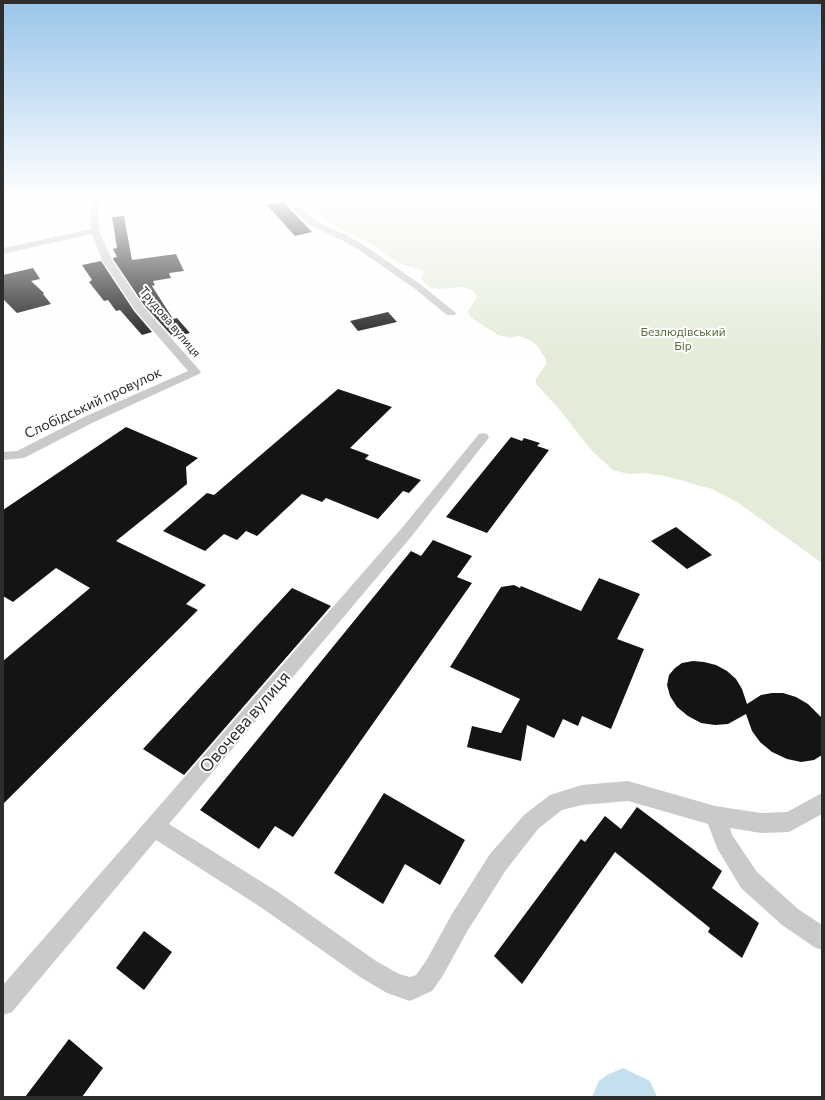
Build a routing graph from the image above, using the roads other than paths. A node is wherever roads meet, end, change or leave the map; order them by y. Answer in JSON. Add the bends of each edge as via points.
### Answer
{"nodes":[{"id":1,"x":103,"y":250,"type":"edge"},
{"id":2,"x":365,"y":250,"type":"edge"},
{"id":3,"x":451,"y":313,"type":"dead end"},
{"id":4,"x":195,"y":372,"type":"joint"},
{"id":5,"x":483,"y":437,"type":"dead end"},
{"id":6,"x":3,"y":456,"type":"edge"},
{"id":7,"x":822,"y":803,"type":"edge"},
{"id":8,"x":715,"y":816,"type":"junction"},
{"id":9,"x":155,"y":827,"type":"junction"},
{"id":10,"x":822,"y":939,"type":"edge"},
{"id":11,"x":3,"y":1003,"type":"edge"}],
"edges":[{"from":1,"to":4,"type":"street","name":"Трудова вулиця","via":[[139,308]]},
{"from":2,"to":3,"type":"street"},
{"from":4,"to":6,"type":"street","name":"Слобідський провулок","via":[[88,420],[19,455]]},
{"from":5,"to":9,"type":"street","name":"Овочева вулиця","via":[[406,533]]},
{"from":7,"to":8,"type":"street","via":[[789,822],[761,823]]},
{"from":8,"to":9,"type":"street","via":[[628,791],[582,795],[557,802],[531,822],[498,862],[460,922],[434,970],[424,983],[410,989],[395,985],[368,969],[270,900]]},
{"from":8,"to":10,"type":"street","via":[[724,841],[749,880],[790,917]]},
{"from":9,"to":11,"type":"street","name":"Овочева вулиця"}]}
